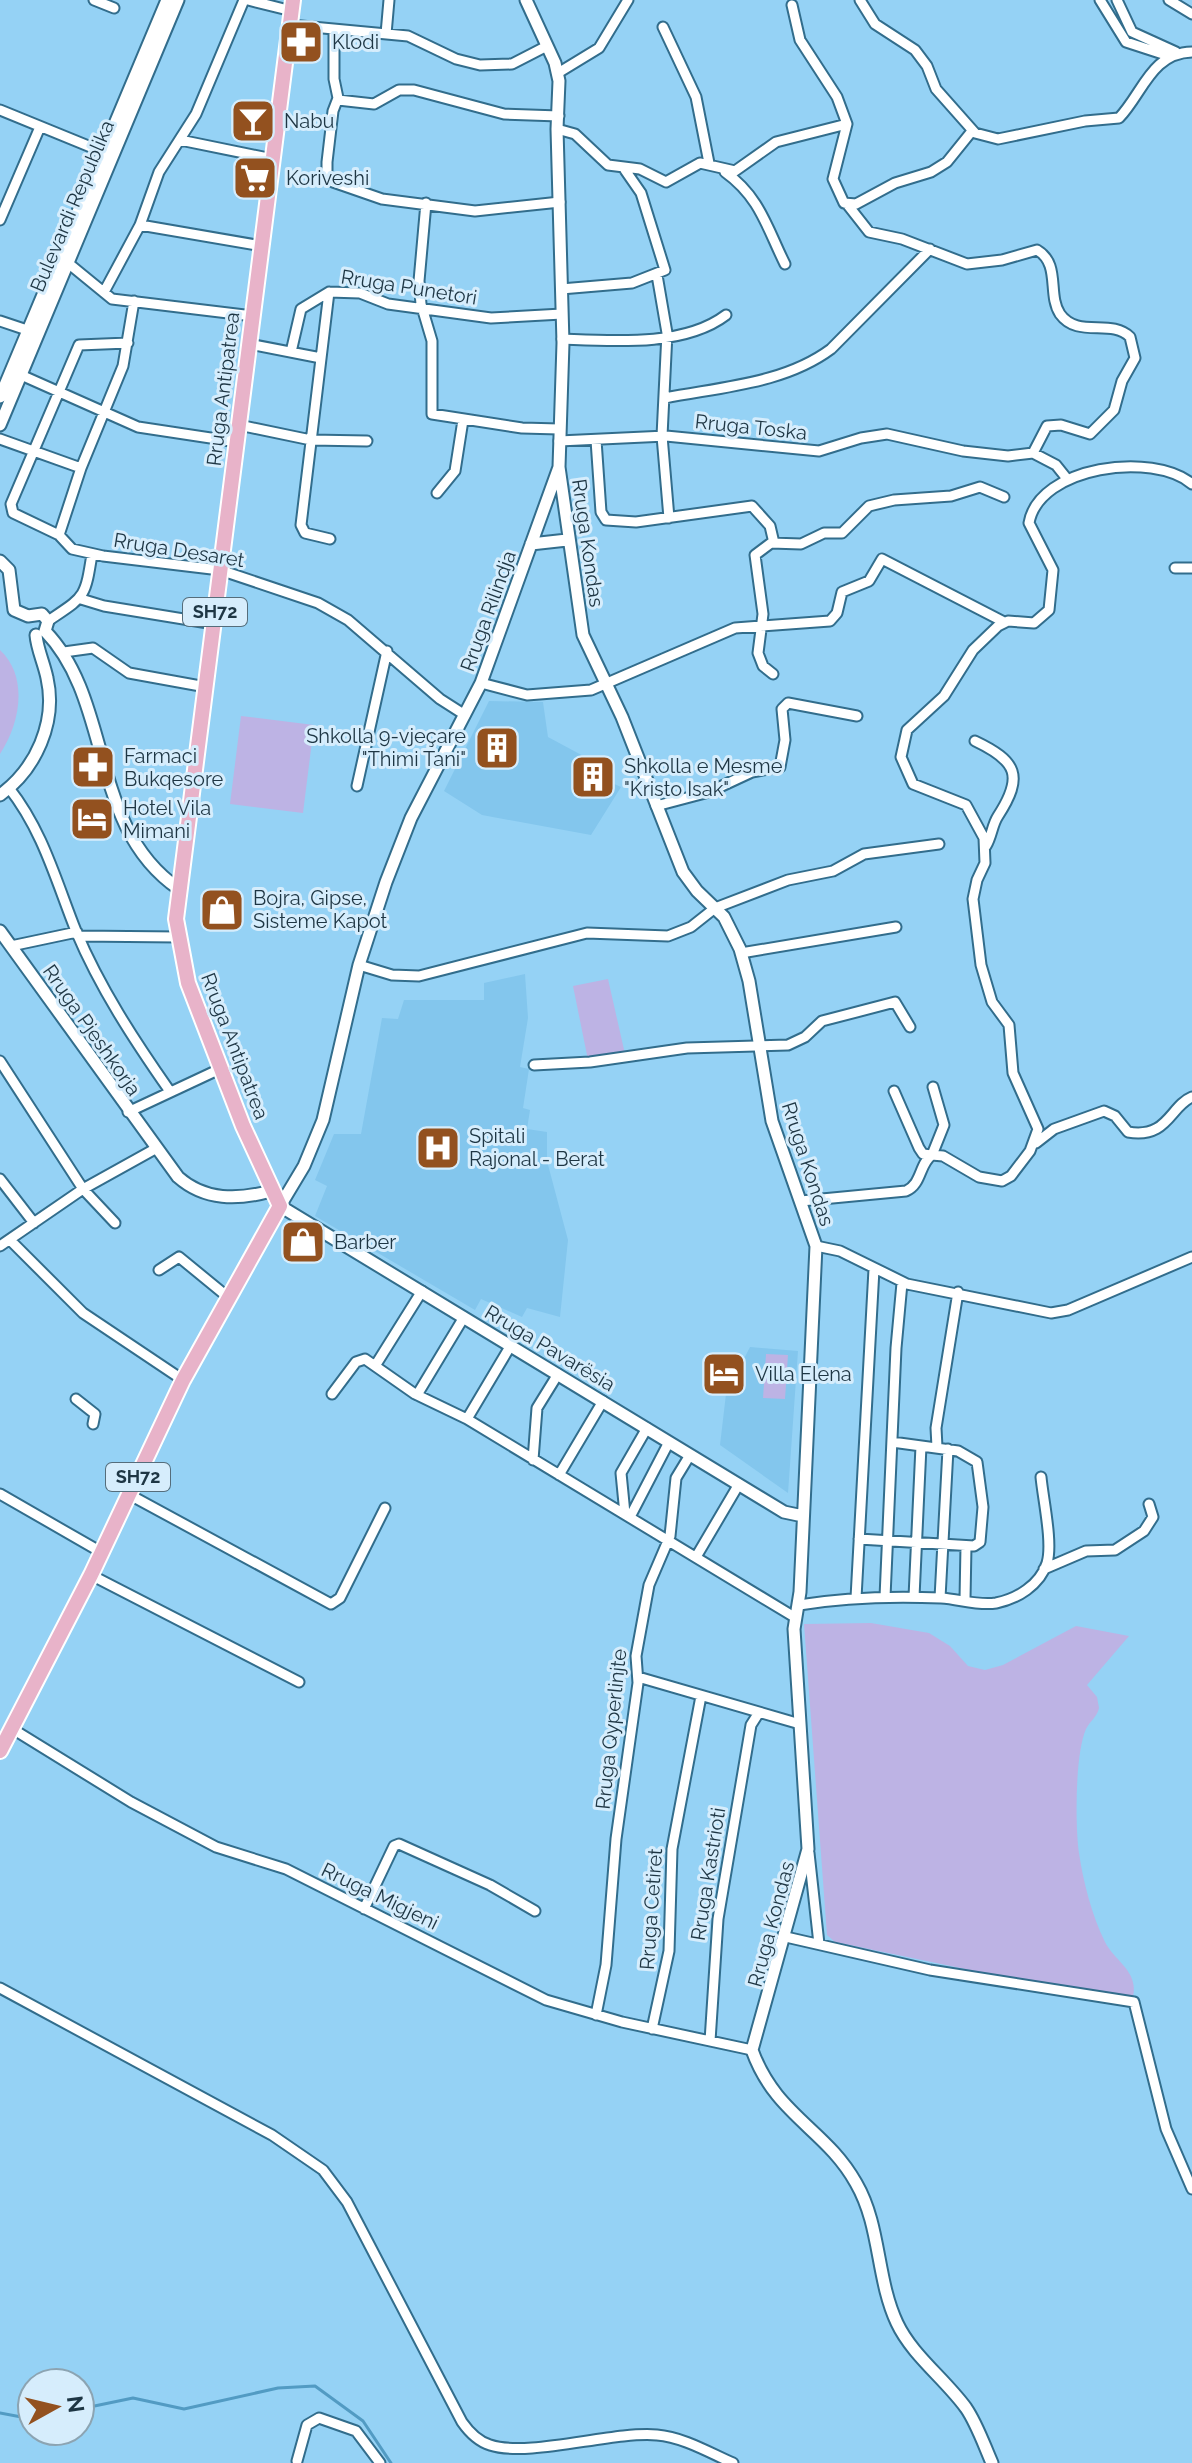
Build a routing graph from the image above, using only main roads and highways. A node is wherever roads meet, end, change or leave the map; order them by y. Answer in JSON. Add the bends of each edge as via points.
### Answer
{"nodes":[{"id":1,"x":292,"y":12,"type":"edge"},
{"id":2,"x":0,"y":1751,"type":"edge"}],
"edges":[{"from":1,"to":2,"type":"main road","name":"Rruga Antipatrea","number":"SH72","via":[[179,889],[178,937],[188,983],[280,1206],[183,1380]]}]}
